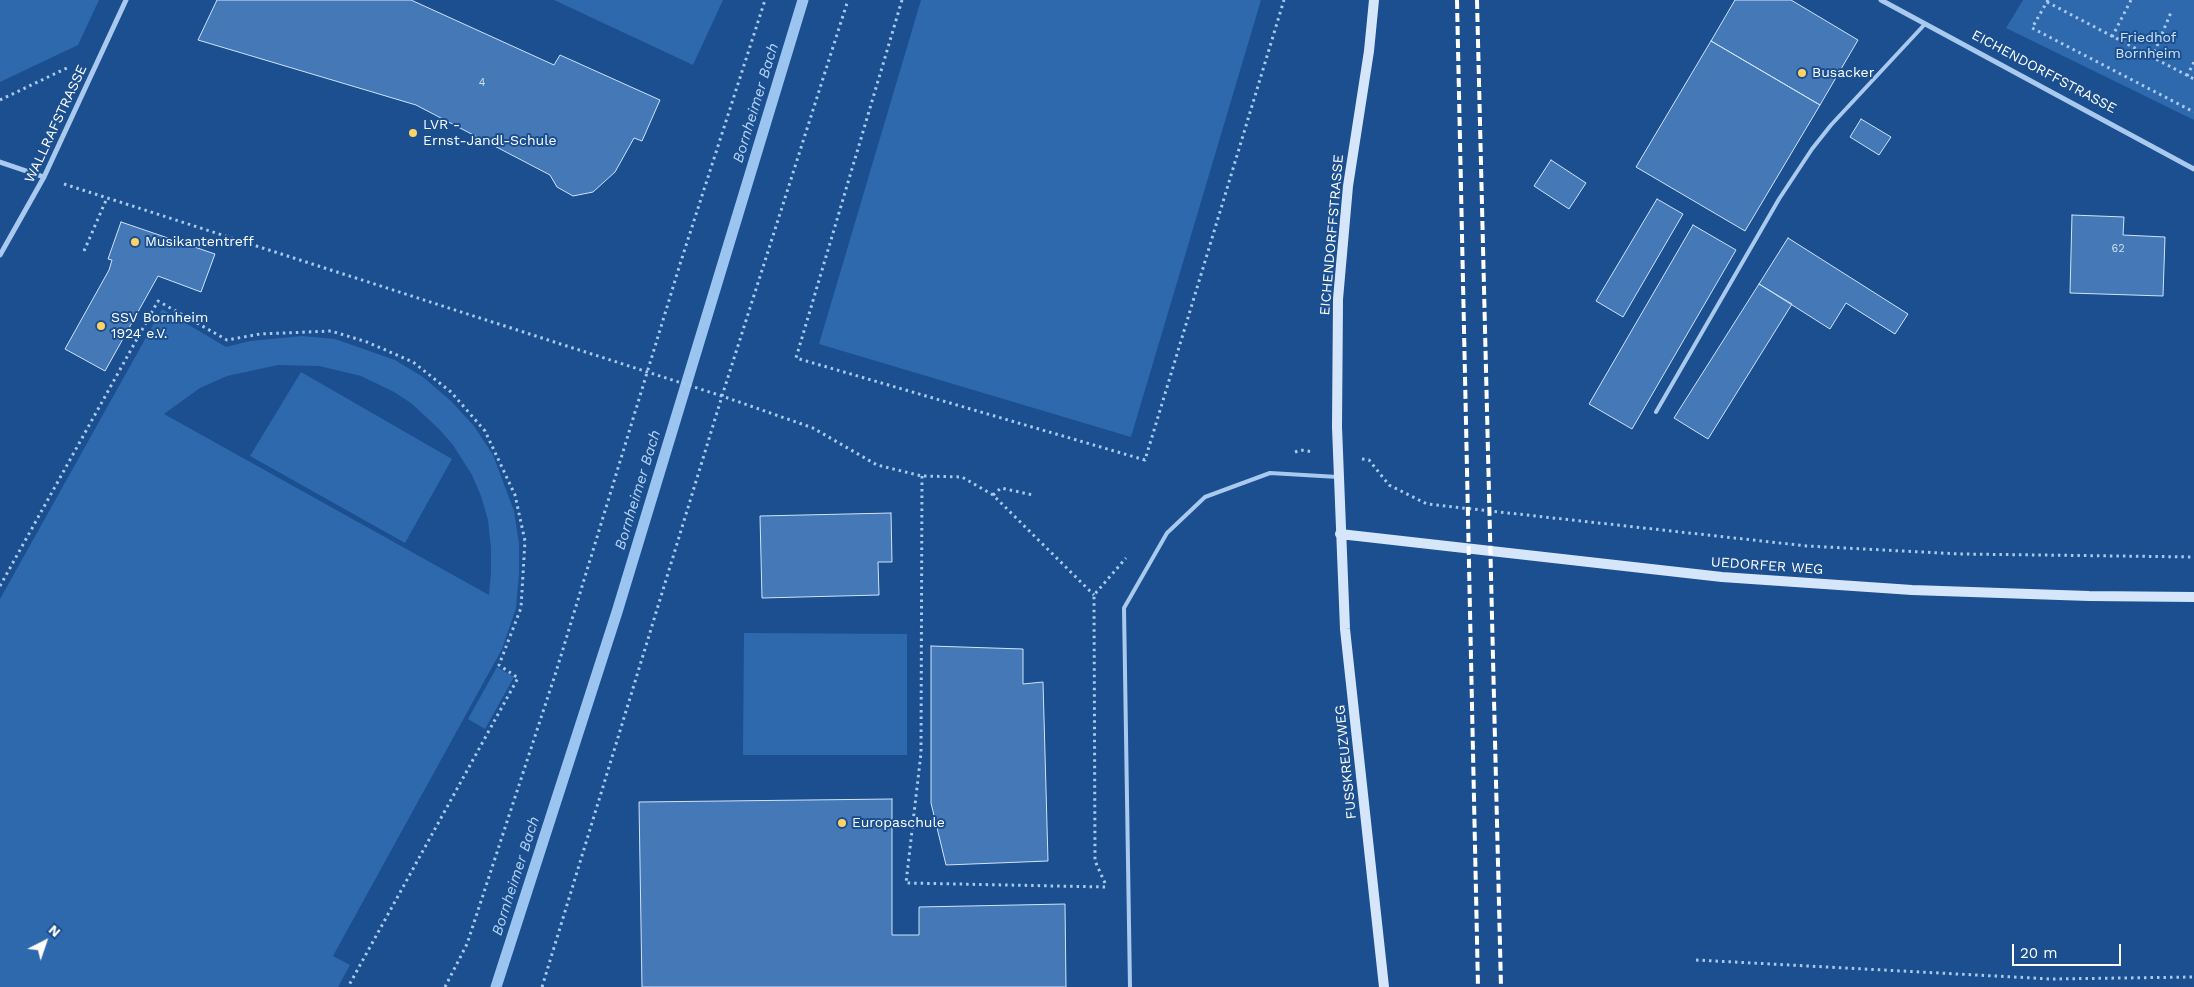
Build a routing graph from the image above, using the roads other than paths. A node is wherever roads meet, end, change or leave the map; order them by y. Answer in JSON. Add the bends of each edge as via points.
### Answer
{"nodes":[{"id":1,"x":126,"y":0,"type":"edge"},
{"id":2,"x":1374,"y":0,"type":"edge"},
{"id":3,"x":1881,"y":0,"type":"edge"},
{"id":4,"x":1925,"y":24,"type":"junction"},
{"id":5,"x":0,"y":162,"type":"edge"},
{"id":6,"x":2194,"y":168,"type":"edge"},
{"id":7,"x":44,"y":178,"type":"junction"},
{"id":8,"x":0,"y":255,"type":"edge"},
{"id":9,"x":1656,"y":412,"type":"dead end"},
{"id":10,"x":1339,"y":477,"type":"junction"},
{"id":11,"x":1340,"y":534,"type":"junction"},
{"id":12,"x":2194,"y":597,"type":"edge"},
{"id":13,"x":1130,"y":987,"type":"edge"},
{"id":14,"x":1384,"y":987,"type":"edge"}],
"edges":[{"from":1,"to":7,"type":"street","name":"WALLRAFSTRASSE"},
{"from":2,"to":10,"type":"street","name":"EICHENDORFFSTRASSE","via":[[1348,186],[1338,299]]},
{"from":3,"to":4,"type":"street","name":"EICHENDORFFSTRASSE"},
{"from":4,"to":6,"type":"street","name":"EICHENDORFFSTRASSE"},
{"from":4,"to":9,"type":"lane","via":[[1812,149],[1779,199]]},
{"from":5,"to":7,"type":"street"},
{"from":7,"to":8,"type":"street","name":"WALLRAFSTRASSE"},
{"from":10,"to":11,"type":"street","name":"EICHENDORFFSTRASSE"},
{"from":10,"to":13,"type":"lane","via":[[1270,473],[1205,497],[1167,533],[1124,608]]},
{"from":11,"to":12,"type":"street","name":"UEDORFER WEG","via":[[1742,579],[1912,590]]},
{"from":11,"to":14,"type":"street","name":"FUSSKREUZWEG","via":[[1345,628]]}]}
